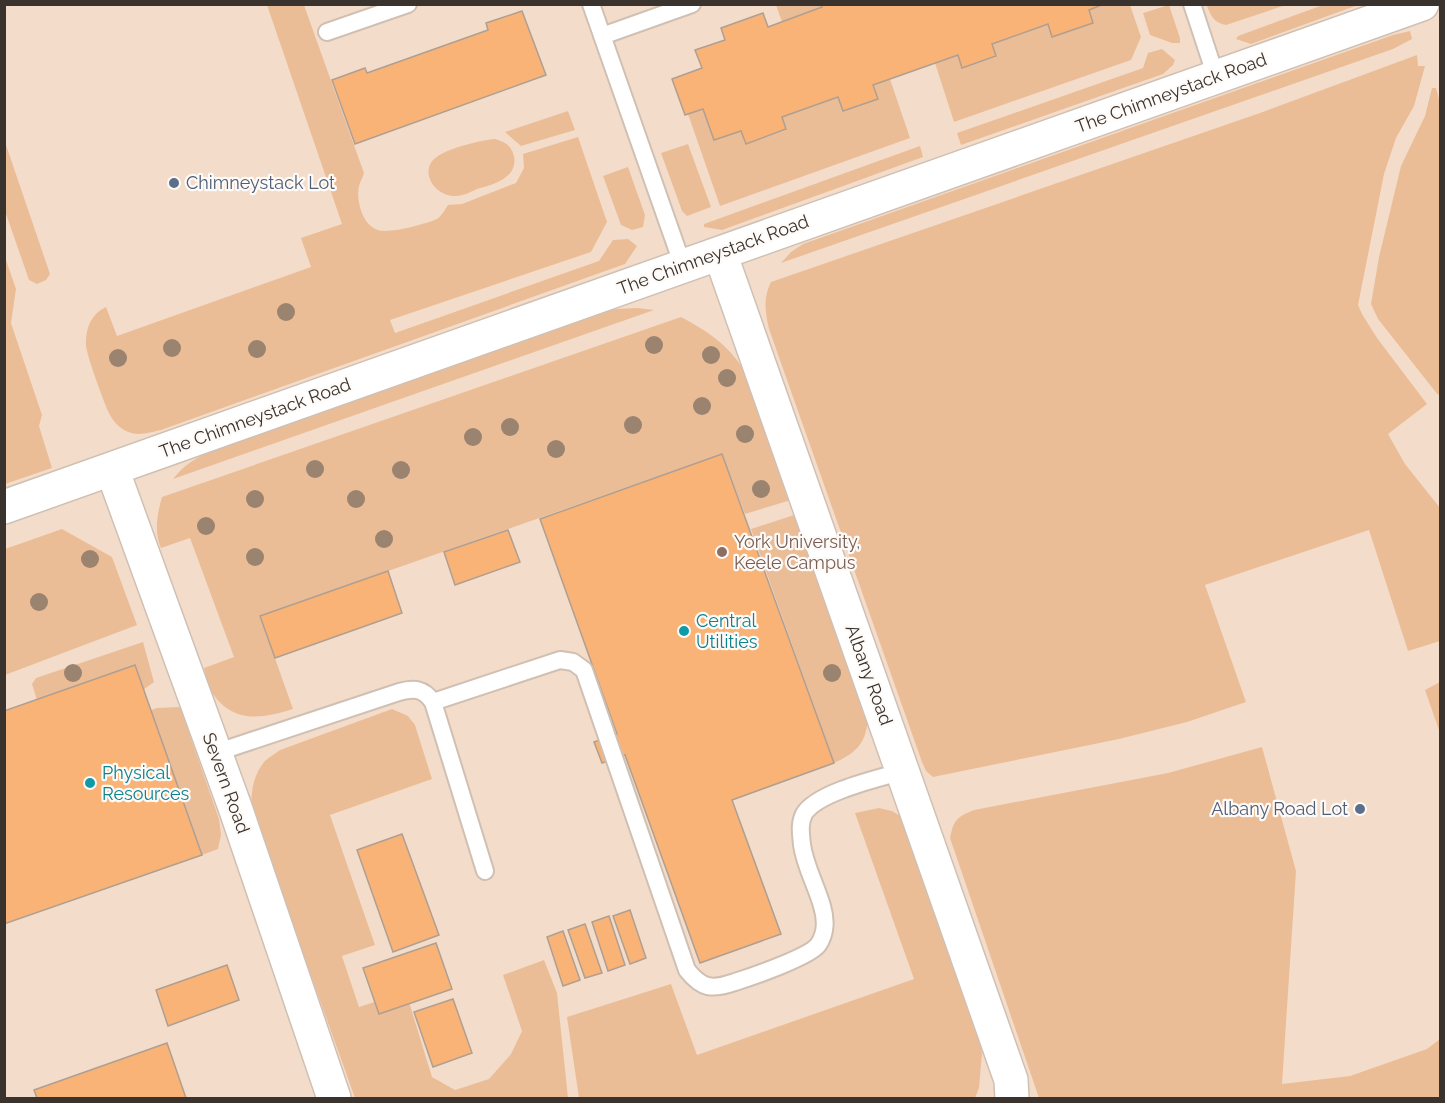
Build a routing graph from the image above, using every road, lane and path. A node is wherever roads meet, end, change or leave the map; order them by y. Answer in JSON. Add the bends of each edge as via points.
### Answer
{"nodes":[{"id":1,"x":408,"y":4,"type":"edge"},
{"id":2,"x":591,"y":4,"type":"edge"},
{"id":3,"x":692,"y":4,"type":"edge"},
{"id":4,"x":1192,"y":4,"type":"edge"},
{"id":5,"x":1422,"y":4,"type":"edge"},
{"id":6,"x":327,"y":32,"type":"dead end"},
{"id":7,"x":602,"y":36,"type":"junction"},
{"id":8,"x":1216,"y":76,"type":"junction"},
{"id":9,"x":720,"y":253,"type":"junction"},
{"id":10,"x":683,"y":266,"type":"junction"},
{"id":11,"x":112,"y":470,"type":"junction"},
{"id":12,"x":4,"y":507,"type":"edge"},
{"id":13,"x":433,"y":702,"type":"junction"},
{"id":14,"x":215,"y":753,"type":"junction"},
{"id":15,"x":904,"y":771,"type":"junction"},
{"id":16,"x":485,"y":871,"type":"dead end"},
{"id":17,"x":334,"y":1098,"type":"edge"},
{"id":18,"x":1012,"y":1098,"type":"edge"}],
"edges":[{"from":1,"to":6,"type":"lane"},
{"from":2,"to":7,"type":"lane"},
{"from":3,"to":7,"type":"lane"},
{"from":4,"to":8,"type":"lane"},
{"from":5,"to":8,"type":"street","name":"The Chimneystack Road"},
{"from":7,"to":10,"type":"lane"},
{"from":8,"to":9,"type":"street","name":"The Chimneystack Road"},
{"from":9,"to":10,"type":"street","name":"The Chimneystack Road"},
{"from":9,"to":15,"type":"street","name":"Albany Road"},
{"from":10,"to":11,"type":"street","name":"The Chimneystack Road"},
{"from":11,"to":12,"type":"street","name":"The Chimneystack Road"},
{"from":11,"to":14,"type":"street","name":"Severn Road"},
{"from":13,"to":14,"type":"lane","via":[[426,692],[414,688]]},
{"from":13,"to":15,"type":"lane","via":[[560,660],[573,662],[584,670],[687,970],[698,983],[711,987],[734,983],[817,946],[825,920],[804,856],[800,828],[805,813],[845,789]]},
{"from":13,"to":16,"type":"lane"},
{"from":14,"to":17,"type":"street","name":"Severn Road"},
{"from":15,"to":18,"type":"street","name":"Albany Road","via":[[1011,1080]]}]}
